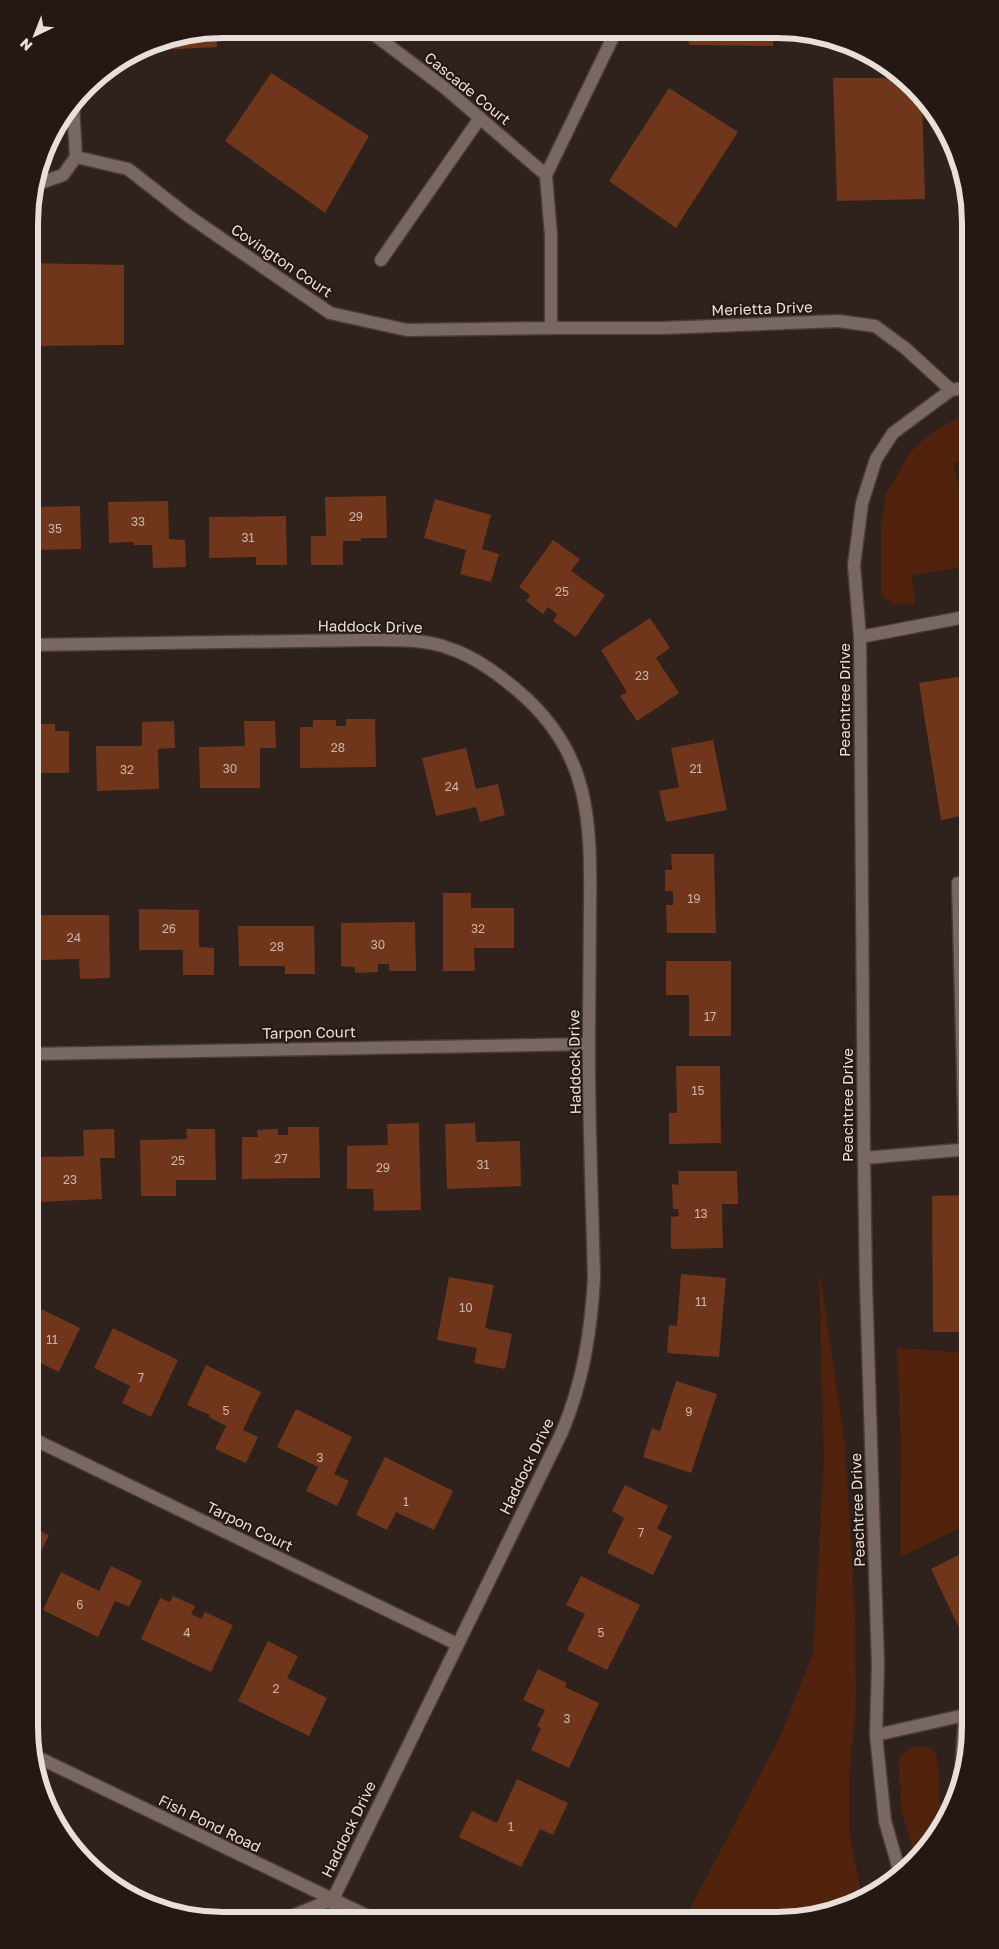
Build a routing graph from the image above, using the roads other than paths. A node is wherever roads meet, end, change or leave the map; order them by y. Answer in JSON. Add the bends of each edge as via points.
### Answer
{"nodes":[{"id":1,"x":379,"y":38,"type":"edge"},
{"id":2,"x":613,"y":38,"type":"edge"},
{"id":3,"x":73,"y":114,"type":"edge"},
{"id":4,"x":480,"y":118,"type":"junction"},
{"id":5,"x":76,"y":157,"type":"junction"},
{"id":6,"x":546,"y":175,"type":"junction"},
{"id":7,"x":42,"y":182,"type":"edge"},
{"id":8,"x":381,"y":260,"type":"dead end"},
{"id":9,"x":551,"y":328,"type":"junction"},
{"id":10,"x":962,"y":388,"type":"edge"},
{"id":11,"x":951,"y":390,"type":"junction"},
{"id":12,"x":962,"y":618,"type":"edge"},
{"id":13,"x":860,"y":637,"type":"junction"},
{"id":14,"x":38,"y":645,"type":"edge"},
{"id":15,"x":958,"y":884,"type":"dead end"},
{"id":16,"x":962,"y":990,"type":"edge"},
{"id":17,"x":589,"y":1044,"type":"junction"},
{"id":18,"x":38,"y":1054,"type":"edge"},
{"id":19,"x":962,"y":1150,"type":"edge"},
{"id":20,"x":864,"y":1158,"type":"junction"},
{"id":21,"x":38,"y":1441,"type":"edge"},
{"id":22,"x":457,"y":1644,"type":"junction"},
{"id":23,"x":962,"y":1714,"type":"edge"},
{"id":24,"x":876,"y":1735,"type":"junction"},
{"id":25,"x":40,"y":1757,"type":"edge"},
{"id":26,"x":898,"y":1866,"type":"edge"},
{"id":27,"x":332,"y":1899,"type":"junction"},
{"id":28,"x":302,"y":1912,"type":"edge"},
{"id":29,"x":336,"y":1912,"type":"edge"},
{"id":30,"x":359,"y":1912,"type":"edge"}],
"edges":[{"from":1,"to":4,"type":"street","name":"Cascade Court"},
{"from":2,"to":6,"type":"street"},
{"from":3,"to":5,"type":"street"},
{"from":4,"to":6,"type":"street","name":"Cascade Court"},
{"from":4,"to":8,"type":"street"},
{"from":5,"to":7,"type":"street","via":[[63,175]]},
{"from":5,"to":9,"type":"street","name":"Covington Court","via":[[128,169],[187,215],[330,313],[407,330]]},
{"from":6,"to":9,"type":"street"},
{"from":9,"to":11,"type":"street","name":"Merietta Drive","via":[[663,328],[838,321],[875,326]]},
{"from":10,"to":11,"type":"street","name":"Peachtree Drive"},
{"from":11,"to":13,"type":"street","name":"Peachtree Drive","via":[[893,433],[876,459],[862,504],[854,565]]},
{"from":12,"to":13,"type":"street"},
{"from":13,"to":20,"type":"street","name":"Peachtree Drive"},
{"from":14,"to":17,"type":"street","name":"Haddock Drive","via":[[407,641],[451,648],[501,677],[545,717],[568,750],[584,794],[591,857]]},
{"from":15,"to":16,"type":"street"},
{"from":17,"to":18,"type":"street","name":"Tarpon Court"},
{"from":17,"to":22,"type":"street","name":"Haddock Drive","via":[[594,1278],[588,1349],[573,1406]]},
{"from":19,"to":20,"type":"street"},
{"from":20,"to":24,"type":"street","name":"Peachtree Drive","via":[[878,1666]]},
{"from":21,"to":22,"type":"street","name":"Tarpon Court"},
{"from":22,"to":27,"type":"street","name":"Haddock Drive"},
{"from":23,"to":24,"type":"street"},
{"from":24,"to":26,"type":"street","name":"Peachtree Drive","via":[[885,1821]]},
{"from":25,"to":27,"type":"street","name":"Fish Pond Road"},
{"from":27,"to":28,"type":"street"},
{"from":27,"to":29,"type":"street"},
{"from":27,"to":30,"type":"street","name":"Fish Pond Road"}]}
